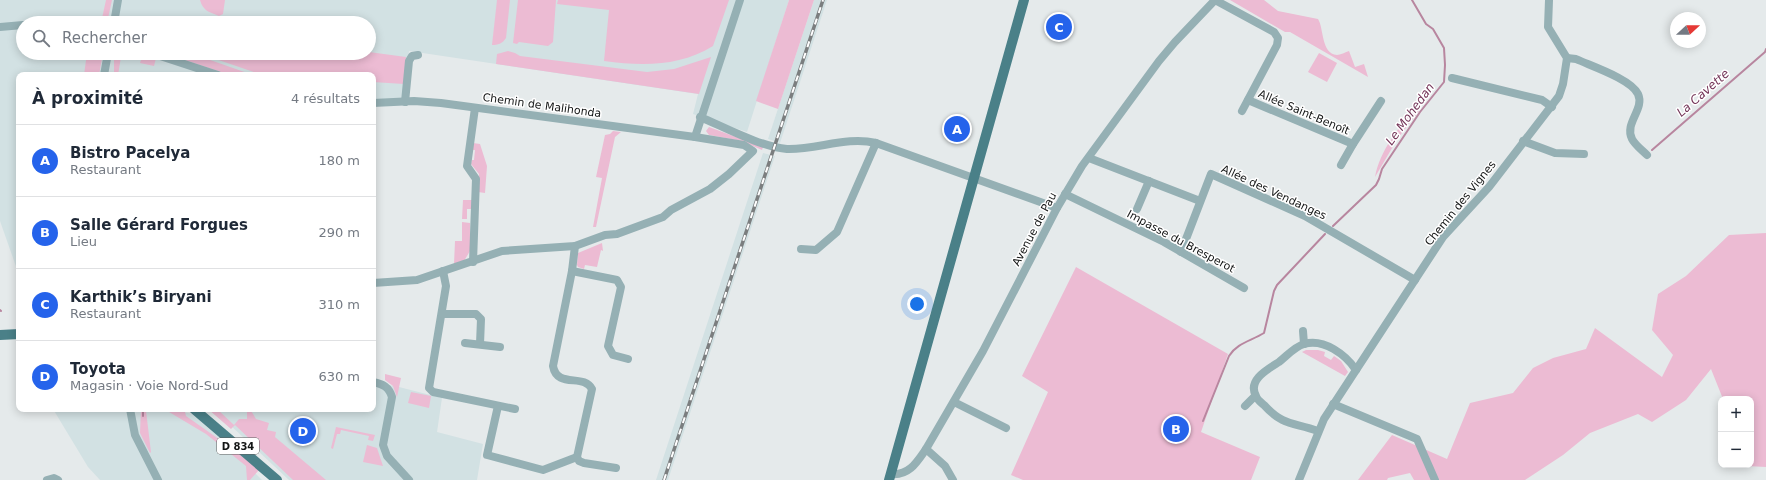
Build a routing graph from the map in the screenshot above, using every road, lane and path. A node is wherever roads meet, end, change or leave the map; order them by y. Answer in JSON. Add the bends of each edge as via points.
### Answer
{"nodes":[{"id":1,"x":118,"y":0,"type":"edge"},
{"id":2,"x":740,"y":0,"type":"edge"},
{"id":3,"x":1024,"y":0,"type":"edge"},
{"id":4,"x":1202,"y":0,"type":"edge"},
{"id":5,"x":1215,"y":0,"type":"edge"},
{"id":6,"x":1549,"y":0,"type":"edge"},
{"id":7,"x":1208,"y":7,"type":"junction"},
{"id":8,"x":115,"y":16,"type":"edge"},
{"id":9,"x":16,"y":26,"type":"edge"},
{"id":10,"x":0,"y":27,"type":"edge"},
{"id":11,"x":418,"y":55,"type":"dead end"},
{"id":12,"x":1567,"y":58,"type":"junction"},
{"id":13,"x":107,"y":60,"type":"edge"},
{"id":14,"x":172,"y":60,"type":"edge"},
{"id":15,"x":105,"y":72,"type":"edge"},
{"id":16,"x":209,"y":72,"type":"edge"},
{"id":17,"x":1452,"y":78,"type":"dead end"},
{"id":18,"x":1248,"y":100,"type":"junction"},
{"id":19,"x":1381,"y":101,"type":"dead end"},
{"id":20,"x":405,"y":102,"type":"junction"},
{"id":21,"x":376,"y":103,"type":"edge"},
{"id":22,"x":1552,"y":107,"type":"junction"},
{"id":23,"x":475,"y":108,"type":"junction"},
{"id":24,"x":1242,"y":111,"type":"dead end"},
{"id":25,"x":700,"y":117,"type":"junction"},
{"id":26,"x":685,"y":136,"type":"junction"},
{"id":27,"x":695,"y":137,"type":"junction"},
{"id":28,"x":1523,"y":141,"type":"junction"},
{"id":29,"x":876,"y":143,"type":"junction"},
{"id":30,"x":1352,"y":144,"type":"junction"},
{"id":31,"x":1584,"y":154,"type":"dead end"},
{"id":32,"x":1647,"y":155,"type":"dead end"},
{"id":33,"x":1088,"y":158,"type":"junction"},
{"id":34,"x":1341,"y":165,"type":"dead end"},
{"id":35,"x":974,"y":177,"type":"junction"},
{"id":36,"x":1148,"y":181,"type":"junction"},
{"id":37,"x":1065,"y":194,"type":"junction"},
{"id":38,"x":1200,"y":201,"type":"junction"},
{"id":39,"x":1057,"y":208,"type":"junction"},
{"id":40,"x":1137,"y":209,"type":"dead end"},
{"id":41,"x":575,"y":246,"type":"junction"},
{"id":42,"x":801,"y":249,"type":"dead end"},
{"id":43,"x":1181,"y":252,"type":"junction"},
{"id":44,"x":473,"y":262,"type":"junction"},
{"id":45,"x":572,"y":271,"type":"junction"},
{"id":46,"x":443,"y":272,"type":"junction"},
{"id":47,"x":1415,"y":280,"type":"junction"},
{"id":48,"x":376,"y":284,"type":"edge"},
{"id":49,"x":1244,"y":288,"type":"dead end"},
{"id":50,"x":442,"y":314,"type":"junction"},
{"id":51,"x":1303,"y":331,"type":"dead end"},
{"id":52,"x":16,"y":334,"type":"edge"},
{"id":53,"x":0,"y":335,"type":"edge"},
{"id":54,"x":465,"y":343,"type":"dead end"},
{"id":55,"x":480,"y":344,"type":"junction"},
{"id":56,"x":1304,"y":344,"type":"junction"},
{"id":57,"x":500,"y":347,"type":"dead end"},
{"id":58,"x":628,"y":359,"type":"dead end"},
{"id":59,"x":1356,"y":370,"type":"junction"},
{"id":60,"x":376,"y":383,"type":"edge"},
{"id":61,"x":1256,"y":396,"type":"junction"},
{"id":62,"x":954,"y":402,"type":"junction"},
{"id":63,"x":1333,"y":404,"type":"junction"},
{"id":64,"x":498,"y":406,"type":"junction"},
{"id":65,"x":1245,"y":406,"type":"dead end"},
{"id":66,"x":515,"y":409,"type":"dead end"},
{"id":67,"x":131,"y":412,"type":"edge"},
{"id":68,"x":136,"y":412,"type":"edge"},
{"id":69,"x":198,"y":412,"type":"edge"},
{"id":70,"x":134,"y":427,"type":"junction"},
{"id":71,"x":1006,"y":428,"type":"dead end"},
{"id":72,"x":1318,"y":431,"type":"junction"},
{"id":73,"x":926,"y":449,"type":"junction"},
{"id":74,"x":577,"y":457,"type":"junction"},
{"id":75,"x":616,"y":468,"type":"dead end"},
{"id":76,"x":890,"y":477,"type":"edge"},
{"id":77,"x":48,"y":480,"type":"edge"},
{"id":78,"x":58,"y":480,"type":"edge"},
{"id":79,"x":158,"y":480,"type":"edge"},
{"id":80,"x":277,"y":480,"type":"edge"},
{"id":81,"x":409,"y":480,"type":"edge"},
{"id":82,"x":953,"y":480,"type":"edge"},
{"id":83,"x":1299,"y":480,"type":"edge"},
{"id":84,"x":1435,"y":480,"type":"edge"}],
"edges":[{"from":1,"to":8,"type":"street"},
{"from":2,"to":25,"type":"street"},
{"from":3,"to":35,"type":"main road"},
{"from":4,"to":7,"type":"street"},
{"from":5,"to":7,"type":"street","name":"Avenue de Pau"},
{"from":5,"to":18,"type":"street","via":[[1274,32],[1278,38],[1277,45]]},
{"from":6,"to":12,"type":"street","via":[[1548,27]]},
{"from":7,"to":33,"type":"street","name":"Avenue de Pau","via":[[1159,61]]},
{"from":9,"to":10,"type":"street"},
{"from":11,"to":20,"type":"street","via":[[412,56],[409,61]]},
{"from":12,"to":22,"type":"street","name":"Chemin des Vignes","via":[[1563,84]]},
{"from":12,"to":32,"type":"street","via":[[1576,59],[1628,83],[1638,94],[1639,104],[1629,128],[1632,140]]},
{"from":13,"to":15,"type":"street"},
{"from":14,"to":16,"type":"street"},
{"from":17,"to":22,"type":"street","via":[[1542,100]]},
{"from":18,"to":24,"type":"street"},
{"from":18,"to":30,"type":"street","name":"Allée Saint-Benoît"},
{"from":19,"to":30,"type":"street"},
{"from":20,"to":21,"type":"street","name":"Chemin de Malihonda"},
{"from":20,"to":23,"type":"street","name":"Chemin de Malihonda","via":[[441,103]]},
{"from":22,"to":28,"type":"street","name":"Chemin des Vignes"},
{"from":23,"to":26,"type":"street","name":"Chemin de Malihonda"},
{"from":23,"to":44,"type":"street","via":[[467,166],[476,179]]},
{"from":25,"to":26,"type":"street"},
{"from":25,"to":27,"type":"street"},
{"from":25,"to":29,"type":"street","via":[[760,142],[786,149],[848,141]]},
{"from":26,"to":27,"type":"street","name":"Chemin de Malihonda"},
{"from":27,"to":41,"type":"street","name":"Chemin de Malihonda","via":[[744,145],[752,151],[710,189],[663,217],[617,234],[605,234]]},
{"from":28,"to":31,"type":"street","via":[[1555,153]]},
{"from":28,"to":47,"type":"street","name":"Chemin des Vignes","via":[[1489,187],[1443,237]]},
{"from":29,"to":35,"type":"street"},
{"from":29,"to":42,"type":"street","via":[[837,232],[816,250]]},
{"from":30,"to":34,"type":"street"},
{"from":33,"to":36,"type":"street"},
{"from":33,"to":37,"type":"street","name":"Avenue de Pau"},
{"from":35,"to":39,"type":"street"},
{"from":35,"to":76,"type":"main road"},
{"from":36,"to":38,"type":"street"},
{"from":36,"to":40,"type":"street"},
{"from":37,"to":39,"type":"street","name":"Avenue de Pau"},
{"from":37,"to":43,"type":"street","name":"Impasse du Bresperot"},
{"from":38,"to":43,"type":"street"},
{"from":38,"to":47,"type":"street","name":"Allée des Vendanges","via":[[1211,174],[1305,216]]},
{"from":39,"to":62,"type":"street","name":"Avenue de Pau"},
{"from":41,"to":44,"type":"street","via":[[502,251]]},
{"from":41,"to":45,"type":"street"},
{"from":43,"to":49,"type":"street","name":"Impasse du Bresperot"},
{"from":44,"to":46,"type":"street"},
{"from":45,"to":58,"type":"street","via":[[619,282],[621,287],[608,346],[613,355]]},
{"from":45,"to":74,"type":"street","via":[[553,366],[561,378],[586,383],[592,388]]},
{"from":46,"to":48,"type":"street","via":[[417,280]]},
{"from":46,"to":50,"type":"street","via":[[446,286]]},
{"from":47,"to":59,"type":"street","name":"Chemin des Vignes"},
{"from":50,"to":55,"type":"street","via":[[476,314],[481,319]]},
{"from":50,"to":64,"type":"street","via":[[429,388],[433,392]]},
{"from":51,"to":56,"type":"street"},
{"from":52,"to":53,"type":"main road"},
{"from":54,"to":55,"type":"street"},
{"from":55,"to":57,"type":"street"},
{"from":56,"to":59,"type":"street","via":[[1324,345],[1334,349]]},
{"from":56,"to":61,"type":"street","via":[[1258,376],[1254,386]]},
{"from":59,"to":63,"type":"street","name":"Chemin des Vignes"},
{"from":60,"to":81,"type":"street","via":[[385,386],[392,397],[383,445],[387,456]]},
{"from":61,"to":65,"type":"street"},
{"from":61,"to":72,"type":"street","via":[[1279,419]]},
{"from":62,"to":71,"type":"street"},
{"from":62,"to":73,"type":"street","name":"Avenue de Pau"},
{"from":63,"to":72,"type":"street","name":"Chemin des Vignes"},
{"from":63,"to":84,"type":"street","via":[[1417,440]]},
{"from":64,"to":66,"type":"street"},
{"from":64,"to":74,"type":"street","via":[[487,455],[543,470]]},
{"from":67,"to":70,"type":"street"},
{"from":68,"to":70,"type":"street"},
{"from":69,"to":80,"type":"main road","number":"D 834"},
{"from":70,"to":79,"type":"street","via":[[135,435]]},
{"from":72,"to":83,"type":"street","name":"Chemin des Vignes"},
{"from":73,"to":76,"type":"street","name":"Avenue de Pau","via":[[906,472]]},
{"from":73,"to":82,"type":"street","via":[[945,466]]},
{"from":74,"to":75,"type":"street","via":[[584,464]]},
{"from":77,"to":78,"type":"street"}]}
